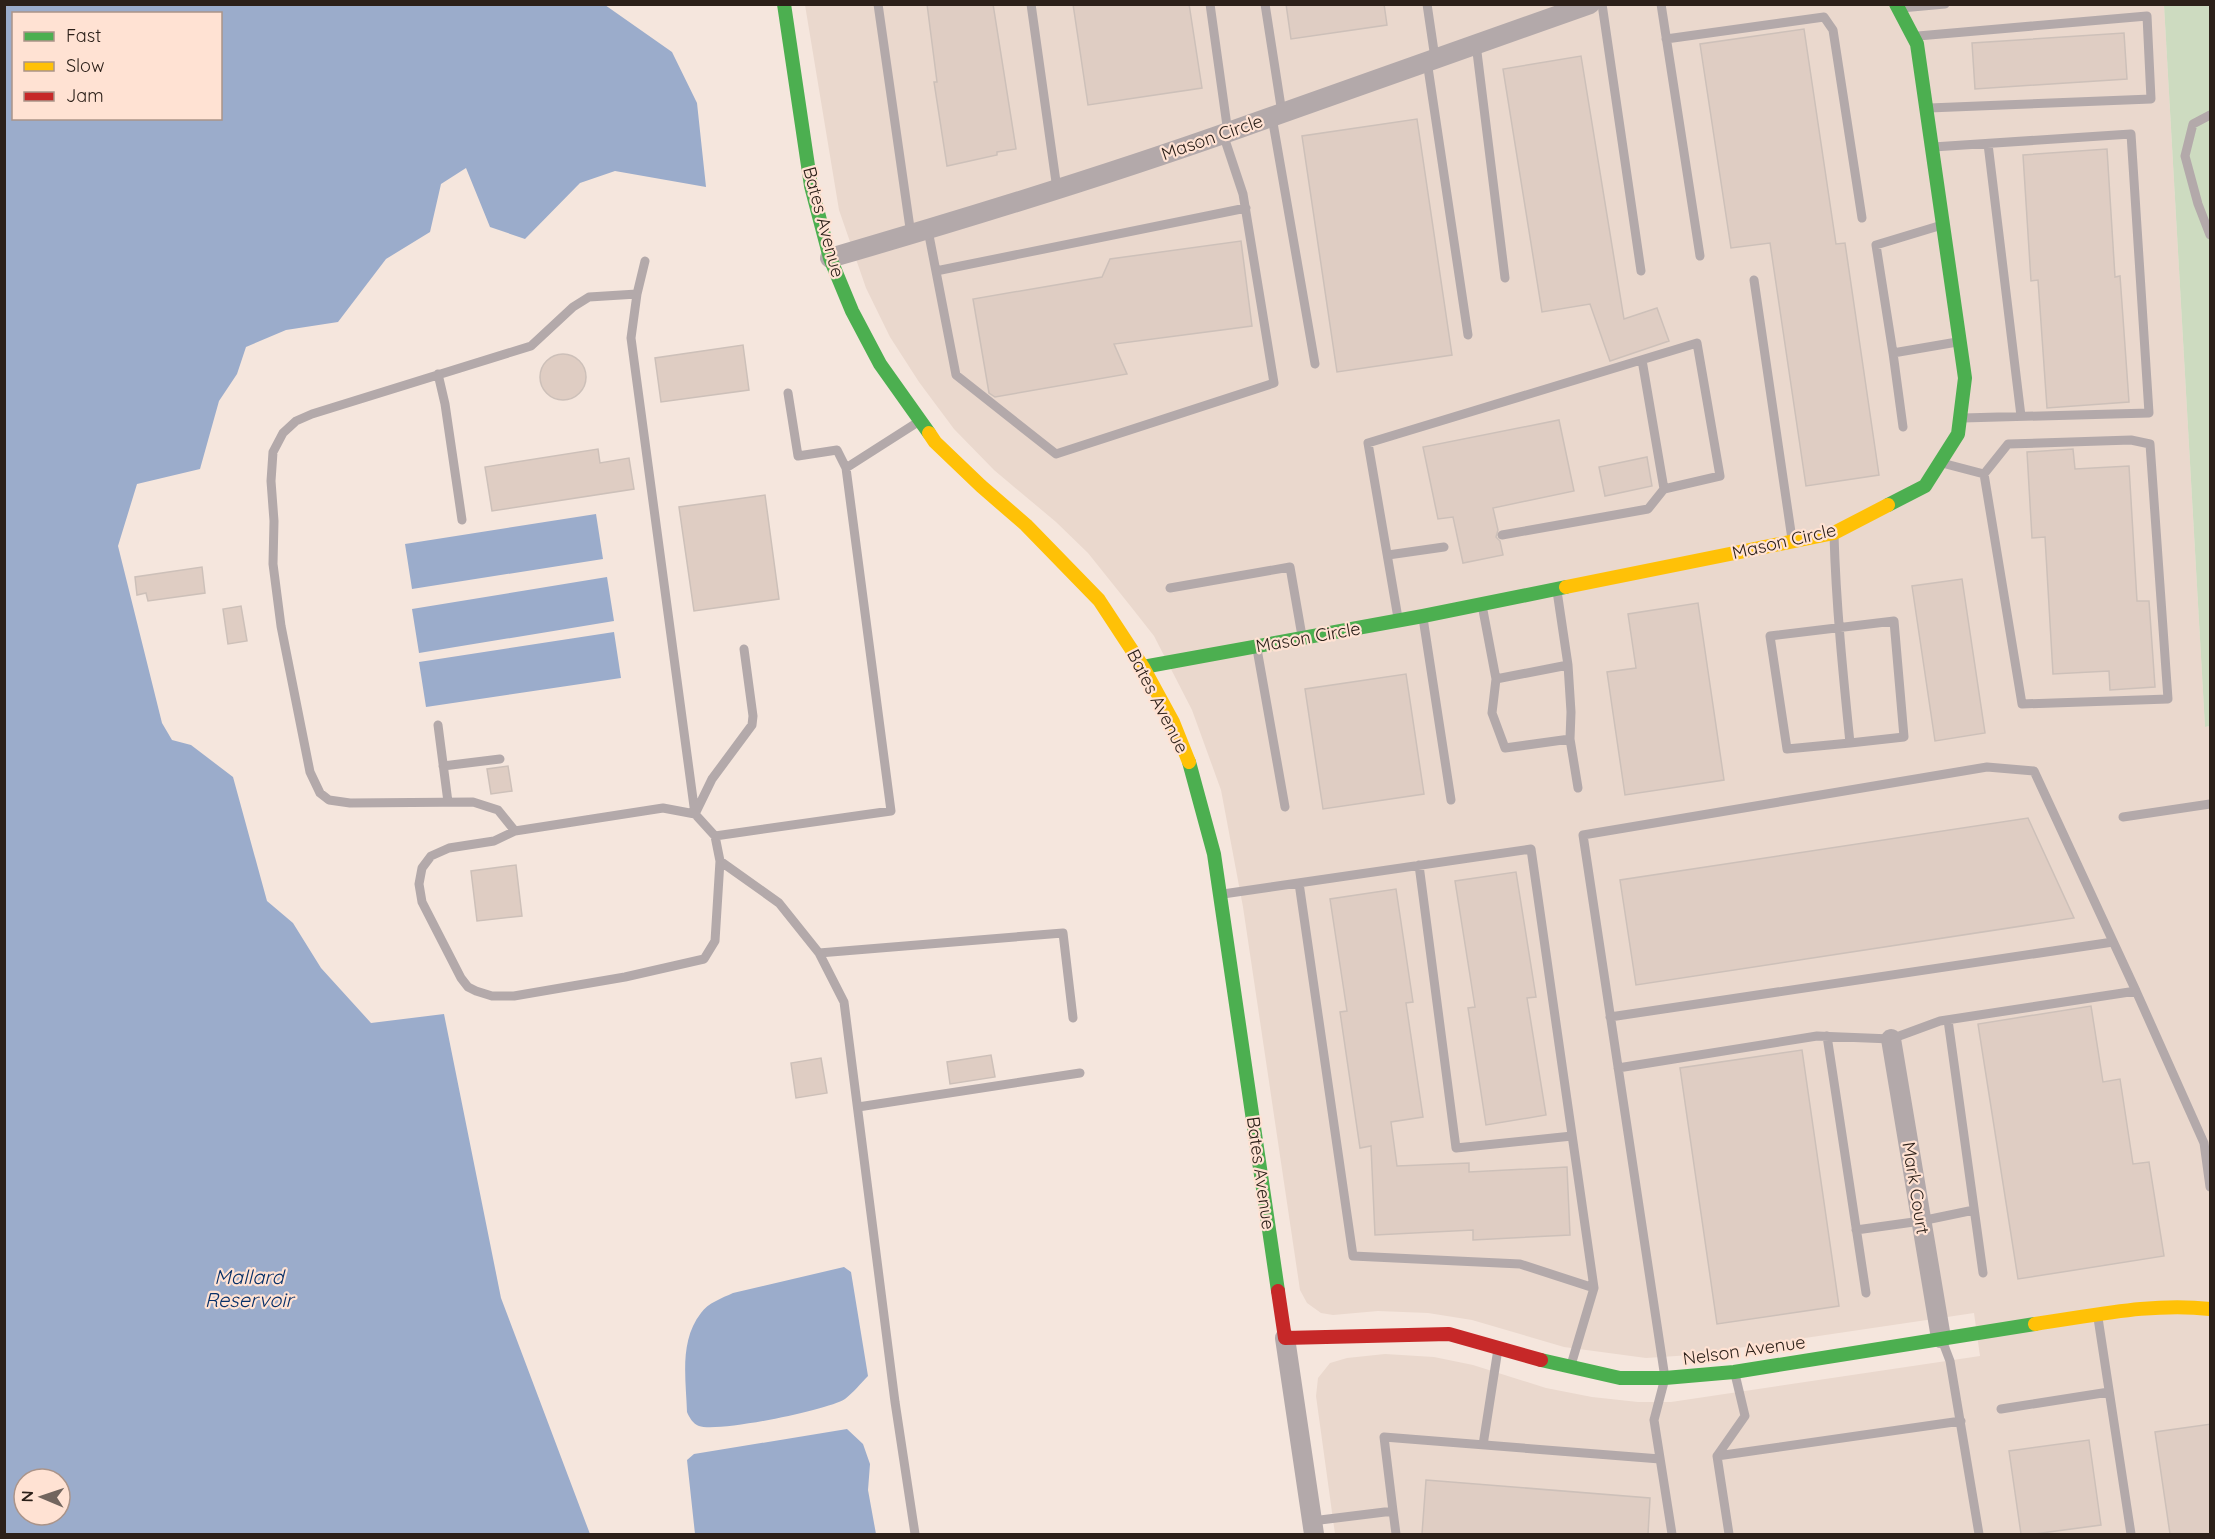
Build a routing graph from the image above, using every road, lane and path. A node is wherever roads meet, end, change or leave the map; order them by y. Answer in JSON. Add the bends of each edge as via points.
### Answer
{"nodes":[{"id":1,"x":784,"y":4,"type":"edge"},
{"id":2,"x":878,"y":4,"type":"edge"},
{"id":3,"x":1030,"y":4,"type":"edge"},
{"id":4,"x":1210,"y":4,"type":"edge"},
{"id":5,"x":1266,"y":4,"type":"edge"},
{"id":6,"x":1427,"y":4,"type":"edge"},
{"id":7,"x":1590,"y":4,"type":"edge"},
{"id":8,"x":1602,"y":4,"type":"edge"},
{"id":9,"x":1661,"y":4,"type":"edge"},
{"id":10,"x":1945,"y":4,"type":"edge"},
{"id":11,"x":1897,"y":6,"type":"edge"},
{"id":12,"x":1914,"y":37,"type":"junction"},
{"id":13,"x":1666,"y":39,"type":"junction"},
{"id":14,"x":1476,"y":44,"type":"junction"},
{"id":15,"x":1431,"y":59,"type":"junction"},
{"id":16,"x":1926,"y":108,"type":"junction"},
{"id":17,"x":1277,"y":115,"type":"junction"},
{"id":18,"x":2211,"y":116,"type":"edge"},
{"id":19,"x":1226,"y":133,"type":"junction"},
{"id":20,"x":1989,"y":144,"type":"junction"},
{"id":21,"x":1932,"y":148,"type":"junction"},
{"id":22,"x":1057,"y":190,"type":"junction"},
{"id":23,"x":1246,"y":208,"type":"junction"},
{"id":24,"x":1862,"y":218,"type":"dead end"},
{"id":25,"x":1943,"y":225,"type":"junction"},
{"id":26,"x":920,"y":232,"type":"junction"},
{"id":27,"x":2211,"y":235,"type":"edge"},
{"id":28,"x":1700,"y":256,"type":"dead end"},
{"id":29,"x":830,"y":258,"type":"junction"},
{"id":30,"x":645,"y":261,"type":"dead end"},
{"id":31,"x":936,"y":271,"type":"junction"},
{"id":32,"x":1641,"y":271,"type":"dead end"},
{"id":33,"x":1505,"y":278,"type":"dead end"},
{"id":34,"x":1754,"y":280,"type":"dead end"},
{"id":35,"x":637,"y":294,"type":"junction"},
{"id":36,"x":1468,"y":335,"type":"dead end"},
{"id":37,"x":1959,"y":342,"type":"junction"},
{"id":38,"x":1893,"y":353,"type":"junction"},
{"id":39,"x":1642,"y":360,"type":"junction"},
{"id":40,"x":1315,"y":364,"type":"dead end"},
{"id":41,"x":438,"y":374,"type":"junction"},
{"id":42,"x":788,"y":393,"type":"dead end"},
{"id":43,"x":2021,"y":416,"type":"junction"},
{"id":44,"x":1960,"y":418,"type":"junction"},
{"id":45,"x":920,"y":420,"type":"junction"},
{"id":46,"x":1903,"y":427,"type":"dead end"},
{"id":47,"x":1940,"y":463,"type":"junction"},
{"id":48,"x":846,"y":468,"type":"junction"},
{"id":49,"x":1984,"y":474,"type":"junction"},
{"id":50,"x":1664,"y":489,"type":"junction"},
{"id":51,"x":462,"y":520,"type":"dead end"},
{"id":52,"x":1834,"y":533,"type":"junction"},
{"id":53,"x":1502,"y":535,"type":"dead end"},
{"id":54,"x":1792,"y":541,"type":"junction"},
{"id":55,"x":1444,"y":547,"type":"dead end"},
{"id":56,"x":1388,"y":555,"type":"junction"},
{"id":57,"x":1170,"y":588,"type":"dead end"},
{"id":58,"x":1557,"y":589,"type":"junction"},
{"id":59,"x":1481,"y":604,"type":"junction"},
{"id":60,"x":1423,"y":616,"type":"junction"},
{"id":61,"x":1399,"y":620,"type":"junction"},
{"id":62,"x":1839,"y":628,"type":"junction"},
{"id":63,"x":1302,"y":639,"type":"junction"},
{"id":64,"x":1257,"y":647,"type":"junction"},
{"id":65,"x":744,"y":650,"type":"dead end"},
{"id":66,"x":1568,"y":665,"type":"junction"},
{"id":67,"x":1143,"y":667,"type":"junction"},
{"id":68,"x":1496,"y":679,"type":"junction"},
{"id":69,"x":438,"y":725,"type":"dead end"},
{"id":70,"x":1570,"y":739,"type":"junction"},
{"id":71,"x":1850,"y":743,"type":"junction"},
{"id":72,"x":500,"y":759,"type":"dead end"},
{"id":73,"x":443,"y":766,"type":"junction"},
{"id":74,"x":1578,"y":788,"type":"dead end"},
{"id":75,"x":1450,"y":800,"type":"dead end"},
{"id":76,"x":448,"y":802,"type":"junction"},
{"id":77,"x":2211,"y":804,"type":"edge"},
{"id":78,"x":1285,"y":807,"type":"dead end"},
{"id":79,"x":695,"y":814,"type":"junction"},
{"id":80,"x":2124,"y":818,"type":"dead end"},
{"id":81,"x":515,"y":831,"type":"junction"},
{"id":82,"x":715,"y":836,"type":"junction"},
{"id":83,"x":720,"y":861,"type":"junction"},
{"id":84,"x":1419,"y":865,"type":"junction"},
{"id":85,"x":1299,"y":883,"type":"junction"},
{"id":86,"x":1220,"y":894,"type":"junction"},
{"id":87,"x":2113,"y":942,"type":"junction"},
{"id":88,"x":819,"y":953,"type":"junction"},
{"id":89,"x":2136,"y":991,"type":"junction"},
{"id":90,"x":1610,"y":1017,"type":"junction"},
{"id":91,"x":1073,"y":1018,"type":"dead end"},
{"id":92,"x":1948,"y":1020,"type":"junction"},
{"id":93,"x":1827,"y":1036,"type":"junction"},
{"id":94,"x":1891,"y":1039,"type":"junction"},
{"id":95,"x":1618,"y":1068,"type":"junction"},
{"id":96,"x":1080,"y":1073,"type":"dead end"},
{"id":97,"x":858,"y":1107,"type":"junction"},
{"id":98,"x":1572,"y":1136,"type":"junction"},
{"id":99,"x":2211,"y":1187,"type":"edge"},
{"id":100,"x":1974,"y":1210,"type":"junction"},
{"id":101,"x":1921,"y":1221,"type":"junction"},
{"id":102,"x":1856,"y":1230,"type":"junction"},
{"id":103,"x":1983,"y":1273,"type":"dead end"},
{"id":104,"x":1594,"y":1288,"type":"junction"},
{"id":105,"x":1866,"y":1293,"type":"dead end"},
{"id":106,"x":2211,"y":1309,"type":"edge"},
{"id":107,"x":2097,"y":1315,"type":"junction"},
{"id":108,"x":1285,"y":1338,"type":"junction"},
{"id":109,"x":1941,"y":1338,"type":"junction"},
{"id":110,"x":1498,"y":1347,"type":"junction"},
{"id":111,"x":1570,"y":1368,"type":"junction"},
{"id":112,"x":1734,"y":1372,"type":"junction"},
{"id":113,"x":1665,"y":1378,"type":"junction"},
{"id":114,"x":2109,"y":1392,"type":"junction"},
{"id":115,"x":2001,"y":1409,"type":"dead end"},
{"id":116,"x":1961,"y":1421,"type":"junction"},
{"id":117,"x":1483,"y":1445,"type":"junction"},
{"id":118,"x":1717,"y":1456,"type":"junction"},
{"id":119,"x":1660,"y":1459,"type":"junction"},
{"id":120,"x":1393,"y":1511,"type":"junction"},
{"id":121,"x":1313,"y":1528,"type":"edge"},
{"id":122,"x":915,"y":1534,"type":"edge"},
{"id":123,"x":1396,"y":1534,"type":"edge"},
{"id":124,"x":1672,"y":1534,"type":"edge"},
{"id":125,"x":1729,"y":1534,"type":"edge"},
{"id":126,"x":1979,"y":1534,"type":"edge"},
{"id":127,"x":2131,"y":1534,"type":"edge"}],
"edges":[{"from":1,"to":29,"type":"street","name":"Bates Avenue","via":[[811,186]]},
{"from":2,"to":26,"type":"lane"},
{"from":3,"to":22,"type":"lane"},
{"from":4,"to":19,"type":"lane"},
{"from":5,"to":17,"type":"lane"},
{"from":6,"to":15,"type":"lane"},
{"from":7,"to":14,"type":"street","name":"Mason Circle"},
{"from":8,"to":32,"type":"lane"},
{"from":9,"to":13,"type":"lane"},
{"from":10,"to":11,"type":"lane"},
{"from":11,"to":12,"type":"street","name":"Mason Circle"},
{"from":12,"to":16,"type":"street","name":"Mason Circle"},
{"from":12,"to":16,"type":"lane","via":[[2146,16],[2151,99]]},
{"from":13,"to":24,"type":"lane","via":[[1824,17],[1833,30]]},
{"from":13,"to":28,"type":"lane"},
{"from":14,"to":15,"type":"street","name":"Mason Circle"},
{"from":14,"to":33,"type":"lane"},
{"from":15,"to":17,"type":"street","name":"Mason Circle"},
{"from":15,"to":36,"type":"lane"},
{"from":16,"to":21,"type":"street","name":"Mason Circle"},
{"from":17,"to":19,"type":"street","name":"Mason Circle"},
{"from":17,"to":40,"type":"lane"},
{"from":18,"to":27,"type":"lane","via":[[2193,124],[2185,156]]},
{"from":19,"to":22,"type":"street","name":"Mason Circle"},
{"from":19,"to":23,"type":"lane"},
{"from":20,"to":21,"type":"lane"},
{"from":20,"to":43,"type":"lane"},
{"from":20,"to":43,"type":"lane","via":[[2131,135],[2149,413]]},
{"from":21,"to":25,"type":"street","name":"Mason Circle"},
{"from":22,"to":26,"type":"street","name":"Mason Circle"},
{"from":23,"to":31,"type":"lane"},
{"from":23,"to":31,"type":"lane","via":[[1274,383],[1056,454],[956,375]]},
{"from":25,"to":37,"type":"street","name":"Mason Circle"},
{"from":25,"to":38,"type":"lane","via":[[1876,245]]},
{"from":26,"to":29,"type":"street","name":"Mason Circle"},
{"from":26,"to":31,"type":"lane"},
{"from":29,"to":45,"type":"street","name":"Bates Avenue","via":[[880,364]]},
{"from":30,"to":35,"type":"lane"},
{"from":34,"to":54,"type":"lane"},
{"from":35,"to":41,"type":"lane","via":[[589,297],[531,346]]},
{"from":35,"to":79,"type":"lane","via":[[631,338]]},
{"from":37,"to":38,"type":"lane"},
{"from":37,"to":44,"type":"street","name":"Mason Circle","via":[[1965,378]]},
{"from":38,"to":46,"type":"lane"},
{"from":39,"to":50,"type":"lane"},
{"from":39,"to":50,"type":"lane","via":[[1698,343],[1720,476]]},
{"from":39,"to":56,"type":"lane","via":[[1368,443]]},
{"from":41,"to":51,"type":"lane"},
{"from":41,"to":76,"type":"lane","via":[[296,421],[283,433],[273,452],[271,481],[273,564],[281,626],[310,772],[320,793],[338,802]]},
{"from":42,"to":48,"type":"lane","via":[[798,456],[837,450]]},
{"from":43,"to":44,"type":"lane"},
{"from":44,"to":47,"type":"street","name":"Mason Circle","via":[[1958,434]]},
{"from":45,"to":48,"type":"lane"},
{"from":45,"to":67,"type":"street","name":"Bates Avenue","via":[[935,442],[1100,600]]},
{"from":47,"to":49,"type":"lane"},
{"from":47,"to":52,"type":"street","name":"Mason Circle","via":[[1925,486]]},
{"from":48,"to":82,"type":"lane","via":[[891,810]]},
{"from":49,"to":49,"type":"lane","via":[[2022,704],[2168,699],[2150,444],[2130,440],[2008,444]]},
{"from":50,"to":53,"type":"lane","via":[[1648,508]]},
{"from":52,"to":54,"type":"street","name":"Mason Circle"},
{"from":52,"to":62,"type":"lane"},
{"from":54,"to":58,"type":"street","name":"Mason Circle"},
{"from":55,"to":56,"type":"lane"},
{"from":56,"to":61,"type":"lane"},
{"from":57,"to":63,"type":"lane","via":[[1290,567]]},
{"from":58,"to":59,"type":"street","name":"Mason Circle"},
{"from":58,"to":66,"type":"lane"},
{"from":59,"to":60,"type":"street","name":"Mason Circle"},
{"from":59,"to":68,"type":"lane"},
{"from":60,"to":61,"type":"street","name":"Mason Circle"},
{"from":60,"to":75,"type":"lane"},
{"from":61,"to":63,"type":"street","name":"Mason Circle"},
{"from":62,"to":71,"type":"lane"},
{"from":62,"to":71,"type":"lane","via":[[1893,621],[1904,737]]},
{"from":62,"to":71,"type":"lane","via":[[1770,636],[1787,749]]},
{"from":63,"to":64,"type":"street","name":"Mason Circle"},
{"from":64,"to":67,"type":"street","name":"Mason Circle"},
{"from":64,"to":78,"type":"lane"},
{"from":65,"to":79,"type":"lane","via":[[752,725],[712,779]]},
{"from":66,"to":68,"type":"lane"},
{"from":66,"to":70,"type":"lane"},
{"from":67,"to":86,"type":"street","name":"Bates Avenue","via":[[1173,722],[1193,772]]},
{"from":68,"to":70,"type":"lane","via":[[1492,713],[1505,748]]},
{"from":69,"to":73,"type":"lane"},
{"from":70,"to":74,"type":"lane"},
{"from":72,"to":73,"type":"lane"},
{"from":73,"to":76,"type":"lane"},
{"from":76,"to":81,"type":"lane","via":[[472,802],[498,810]]},
{"from":77,"to":80,"type":"lane"},
{"from":79,"to":81,"type":"lane","via":[[663,808]]},
{"from":79,"to":82,"type":"lane"},
{"from":81,"to":83,"type":"lane","via":[[494,841],[449,848],[431,856],[422,868],[419,884],[422,902],[461,978],[468,987],[492,996],[514,996],[625,977],[704,959],[715,941]]},
{"from":82,"to":83,"type":"lane"},
{"from":83,"to":88,"type":"lane","via":[[779,903]]},
{"from":84,"to":85,"type":"lane"},
{"from":84,"to":98,"type":"lane","via":[[1456,1148]]},
{"from":84,"to":98,"type":"lane","via":[[1531,849]]},
{"from":85,"to":86,"type":"lane"},
{"from":85,"to":104,"type":"lane","via":[[1353,1256],[1520,1264]]},
{"from":86,"to":108,"type":"street","name":"Bates Avenue"},
{"from":87,"to":89,"type":"lane"},
{"from":87,"to":90,"type":"lane"},
{"from":87,"to":90,"type":"lane","via":[[2034,771],[1987,766],[1584,835]]},
{"from":88,"to":91,"type":"lane","via":[[1063,933]]},
{"from":88,"to":97,"type":"lane","via":[[844,1002]]},
{"from":89,"to":92,"type":"lane"},
{"from":89,"to":99,"type":"lane","via":[[2204,1143]]},
{"from":90,"to":95,"type":"lane"},
{"from":92,"to":94,"type":"lane"},
{"from":92,"to":100,"type":"lane"},
{"from":93,"to":94,"type":"lane"},
{"from":93,"to":95,"type":"lane"},
{"from":93,"to":102,"type":"lane"},
{"from":94,"to":101,"type":"street","name":"Mark Court"},
{"from":95,"to":113,"type":"lane"},
{"from":96,"to":97,"type":"lane"},
{"from":97,"to":122,"type":"lane"},
{"from":98,"to":104,"type":"lane"},
{"from":100,"to":101,"type":"lane"},
{"from":100,"to":103,"type":"lane"},
{"from":101,"to":102,"type":"lane"},
{"from":101,"to":109,"type":"street","name":"Mark Court"},
{"from":102,"to":105,"type":"lane"},
{"from":104,"to":111,"type":"lane"},
{"from":106,"to":107,"type":"street","name":"Nelson Avenue","via":[[2184,1306]]},
{"from":107,"to":109,"type":"street","name":"Nelson Avenue"},
{"from":107,"to":114,"type":"lane"},
{"from":108,"to":110,"type":"street","name":"Nelson Avenue","via":[[1449,1334]]},
{"from":108,"to":121,"type":"street","name":"Bates Avenue"},
{"from":109,"to":112,"type":"street","name":"Nelson Avenue"},
{"from":109,"to":116,"type":"lane","via":[[1950,1361]]},
{"from":110,"to":111,"type":"street","name":"Nelson Avenue"},
{"from":110,"to":117,"type":"lane"},
{"from":111,"to":113,"type":"street","name":"Nelson Avenue","via":[[1620,1378]]},
{"from":112,"to":113,"type":"street","name":"Nelson Avenue"},
{"from":112,"to":118,"type":"lane","via":[[1745,1416]]},
{"from":113,"to":119,"type":"lane","via":[[1654,1420]]},
{"from":114,"to":115,"type":"lane"},
{"from":114,"to":127,"type":"lane"},
{"from":116,"to":118,"type":"lane"},
{"from":116,"to":126,"type":"lane"},
{"from":117,"to":119,"type":"lane"},
{"from":117,"to":120,"type":"lane","via":[[1384,1437]]},
{"from":118,"to":125,"type":"lane"},
{"from":119,"to":124,"type":"lane"},
{"from":120,"to":121,"type":"lane"},
{"from":120,"to":123,"type":"lane"}]}
